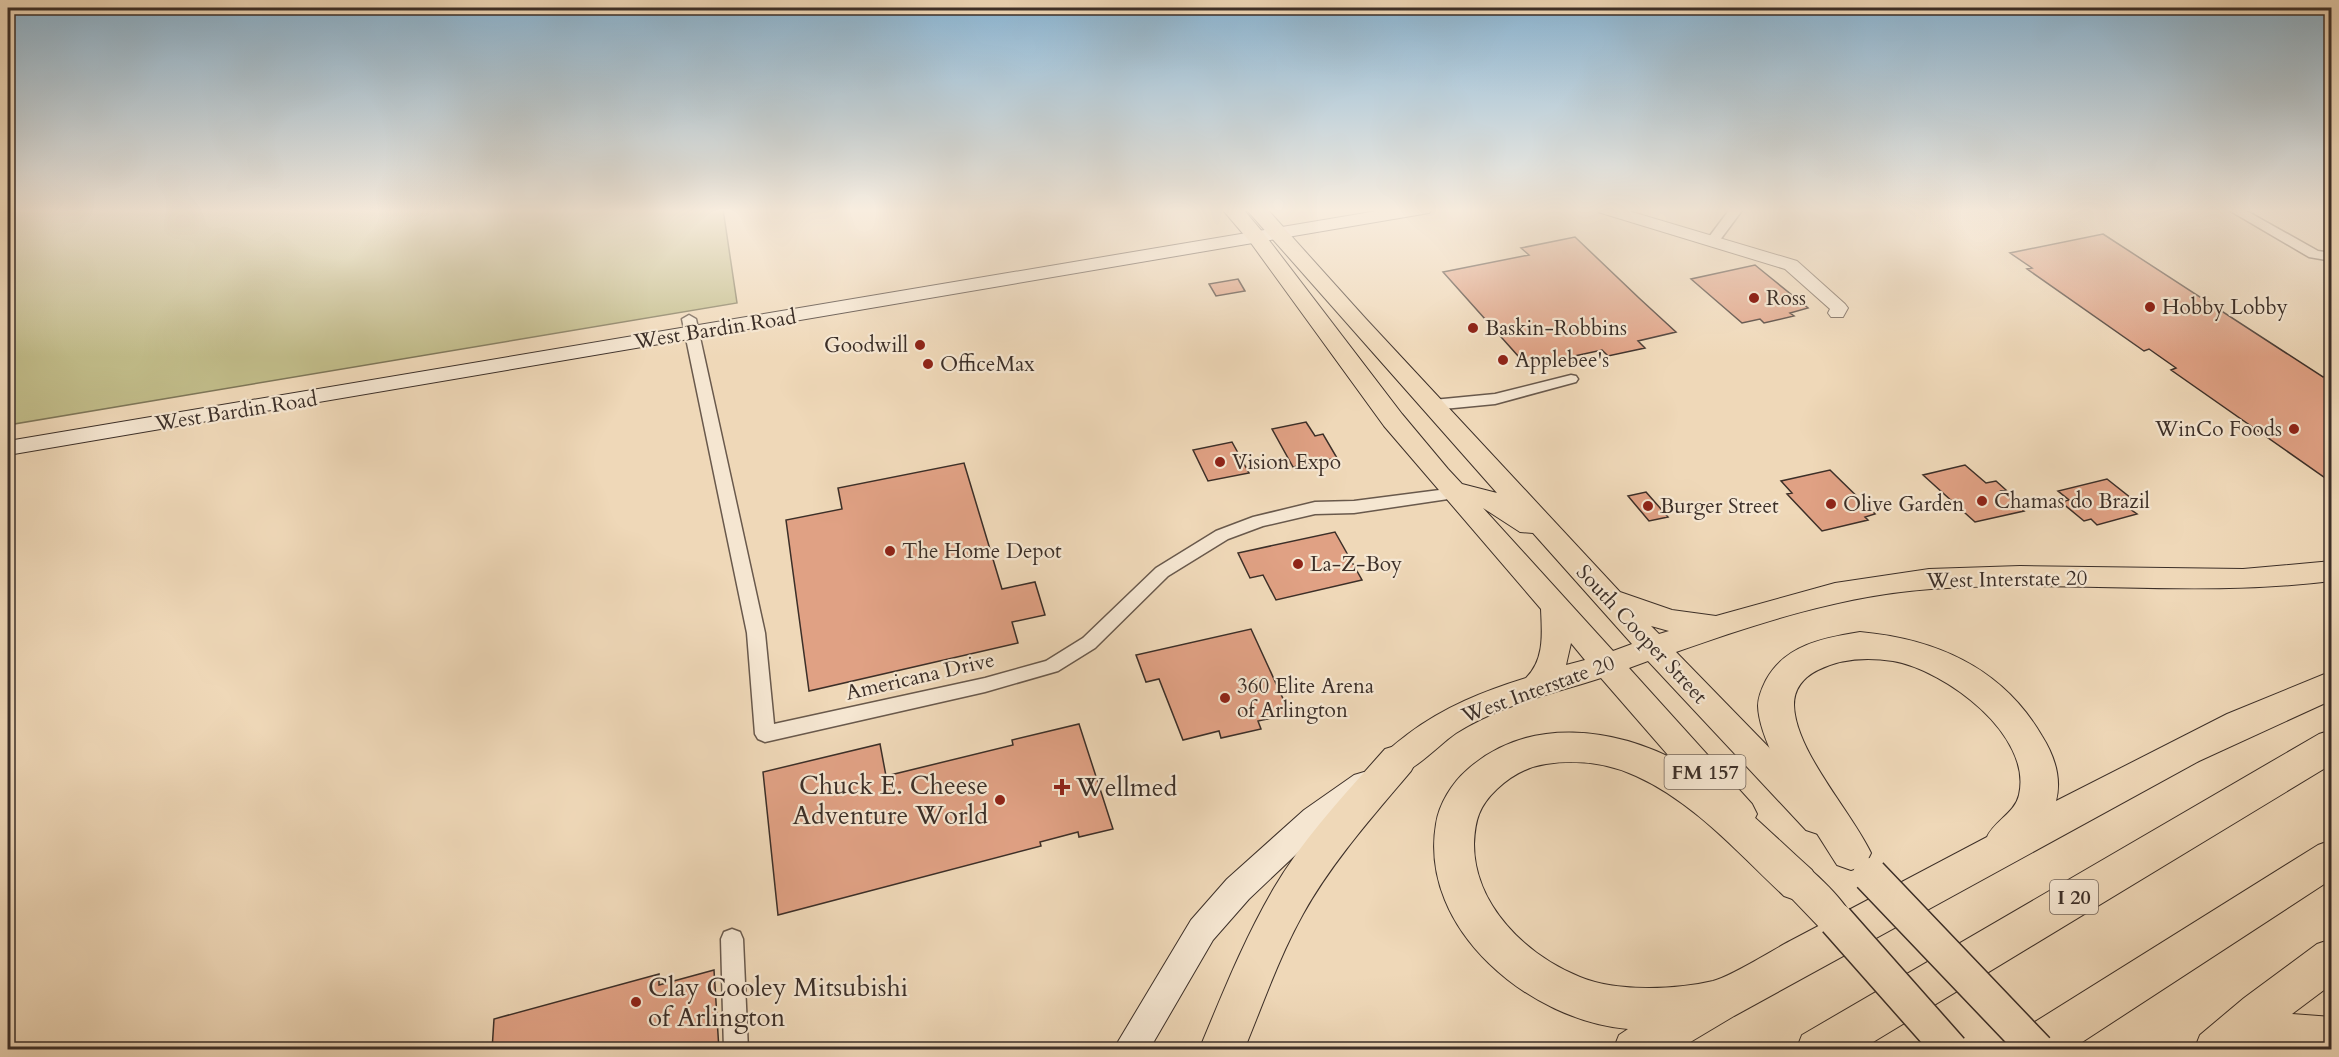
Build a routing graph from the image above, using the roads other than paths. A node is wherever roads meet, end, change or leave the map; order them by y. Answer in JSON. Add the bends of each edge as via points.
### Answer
{"nodes":[{"id":1,"x":1088,"y":258,"type":"edge"},
{"id":2,"x":1283,"y":258,"type":"edge"},
{"id":3,"x":1294,"y":258,"type":"edge"},
{"id":4,"x":1773,"y":258,"type":"edge"},
{"id":5,"x":1837,"y":313,"type":"dead end"},
{"id":6,"x":690,"y":326,"type":"junction"},
{"id":7,"x":1343,"y":353,"type":"junction"},
{"id":8,"x":1571,"y":379,"type":"dead end"},
{"id":9,"x":1433,"y":405,"type":"junction"},
{"id":10,"x":220,"y":406,"type":"junction"},
{"id":11,"x":8,"y":432,"type":"edge"},
{"id":12,"x":8,"y":448,"type":"edge"},
{"id":13,"x":1455,"y":493,"type":"junction"},
{"id":14,"x":1554,"y":539,"type":"junction"},
{"id":15,"x":2331,"y":571,"type":"edge"},
{"id":16,"x":1605,"y":595,"type":"junction"},
{"id":17,"x":1555,"y":605,"type":"junction"},
{"id":18,"x":1733,"y":622,"type":"junction"},
{"id":19,"x":1653,"y":647,"type":"junction"},
{"id":20,"x":1607,"y":664,"type":"junction"},
{"id":21,"x":2331,"y":685,"type":"edge"},
{"id":22,"x":1535,"y":688,"type":"junction"},
{"id":23,"x":2331,"y":746,"type":"edge"},
{"id":24,"x":1398,"y":760,"type":"junction"},
{"id":25,"x":2331,"y":857,"type":"edge"},
{"id":26,"x":1860,"y":864,"type":"junction"},
{"id":27,"x":1956,"y":876,"type":"junction"},
{"id":28,"x":1798,"y":883,"type":"junction"},
{"id":29,"x":732,"y":939,"type":"dead end"},
{"id":30,"x":2331,"y":958,"type":"edge"},
{"id":31,"x":1719,"y":1001,"type":"junction"},
{"id":32,"x":2331,"y":1039,"type":"edge"},
{"id":33,"x":736,"y":1050,"type":"edge"},
{"id":34,"x":1130,"y":1050,"type":"edge"},
{"id":35,"x":1221,"y":1050,"type":"edge"},
{"id":36,"x":1635,"y":1050,"type":"edge"},
{"id":37,"x":1818,"y":1050,"type":"edge"},
{"id":38,"x":1951,"y":1050,"type":"edge"},
{"id":39,"x":2030,"y":1050,"type":"edge"},
{"id":40,"x":2037,"y":1050,"type":"edge"},
{"id":41,"x":2216,"y":1050,"type":"edge"},
{"id":42,"x":2222,"y":1050,"type":"edge"}],
"edges":[{"from":1,"to":6,"type":"main road","name":"West Bardin Road"},
{"from":2,"to":7,"type":"main road","name":"South Cooper Street","number":"FM 157"},
{"from":3,"to":9,"type":"main road","name":"South Cooper Street","number":"FM 157"},
{"from":4,"to":5,"type":"street","via":[[1791,266],[1839,308]]},
{"from":6,"to":10,"type":"main road","name":"West Bardin Road"},
{"from":6,"to":13,"type":"street","name":"Americana Drive","via":[[756,633],[765,734],[985,685],[1052,666],[1089,643],[1162,572],[1222,535],[1259,521],[1315,508],[1354,507]]},
{"from":7,"to":9,"type":"main road","via":[[1387,397],[1403,404]]},
{"from":7,"to":13,"type":"main road","name":"South Cooper Street","number":"FM 157"},
{"from":8,"to":9,"type":"street","via":[[1495,399]]},
{"from":9,"to":14,"type":"main road","name":"South Cooper Street","number":"FM 157"},
{"from":10,"to":11,"type":"main road","name":"West Bardin Road"},
{"from":10,"to":12,"type":"main road","name":"West Bardin Road"},
{"from":13,"to":14,"type":"main road","via":[[1485,497]]},
{"from":13,"to":17,"type":"main road","name":"South Cooper Street","number":"FM 157"},
{"from":14,"to":16,"type":"main road","name":"South Cooper Street","number":"FM 157"},
{"from":15,"to":18,"type":"main road","name":"West Interstate 20","via":[[2159,580],[2050,576],[1912,580],[1859,588]]},
{"from":16,"to":18,"type":"main road","via":[[1661,619],[1696,625]]},
{"from":16,"to":19,"type":"main road","name":"South Cooper Street","number":"FM 157"},
{"from":17,"to":20,"type":"main road","name":"South Cooper Street","number":"FM 157"},
{"from":17,"to":22,"type":"main road","via":[[1556,657],[1546,680]]},
{"from":18,"to":19,"type":"main road","name":"West Interstate 20"},
{"from":19,"to":20,"type":"main road","name":"West Interstate 20"},
{"from":19,"to":26,"type":"main road","name":"South Cooper Street","number":"FM 157"},
{"from":20,"to":22,"type":"main road","name":"West Interstate 20"},
{"from":20,"to":28,"type":"main road","name":"South Cooper Street","number":"FM 157"},
{"from":21,"to":27,"type":"highway","via":[[2186,750]]},
{"from":22,"to":24,"type":"main road","name":"West Interstate 20","via":[[1448,723]]},
{"from":23,"to":37,"type":"highway","number":"I 20"},
{"from":24,"to":34,"type":"main road","name":"West Interstate 20","via":[[1314,819],[1238,889],[1202,930]]},
{"from":24,"to":35,"type":"highway","via":[[1300,884],[1278,922]]},
{"from":25,"to":39,"type":"highway"},
{"from":26,"to":27,"type":"highway","via":[[1803,775],[1776,707],[1779,690],[1791,670],[1810,656],[1856,645],[1897,649],[1966,678],[2010,714],[2026,736],[2041,786],[2033,811],[2006,839]]},
{"from":26,"to":40,"type":"main road","name":"South Cooper Street","number":"FM 157","bridge":true},
{"from":27,"to":31,"type":"highway"},
{"from":28,"to":31,"type":"highway","via":[[1688,786],[1650,764],[1616,752],[1553,746],[1532,750],[1498,765],[1468,793],[1455,824],[1455,872],[1468,905],[1497,945],[1513,959],[1568,994],[1604,1005],[1643,1009]]},
{"from":28,"to":38,"type":"main road","name":"South Cooper Street","number":"FM 157","bridge":true,"via":[[1836,920]]},
{"from":29,"to":33,"type":"street"},
{"from":30,"to":41,"type":"highway"},
{"from":31,"to":36,"type":"highway"},
{"from":32,"to":42,"type":"highway","via":[[2304,1034],[2259,1037]]}]}
